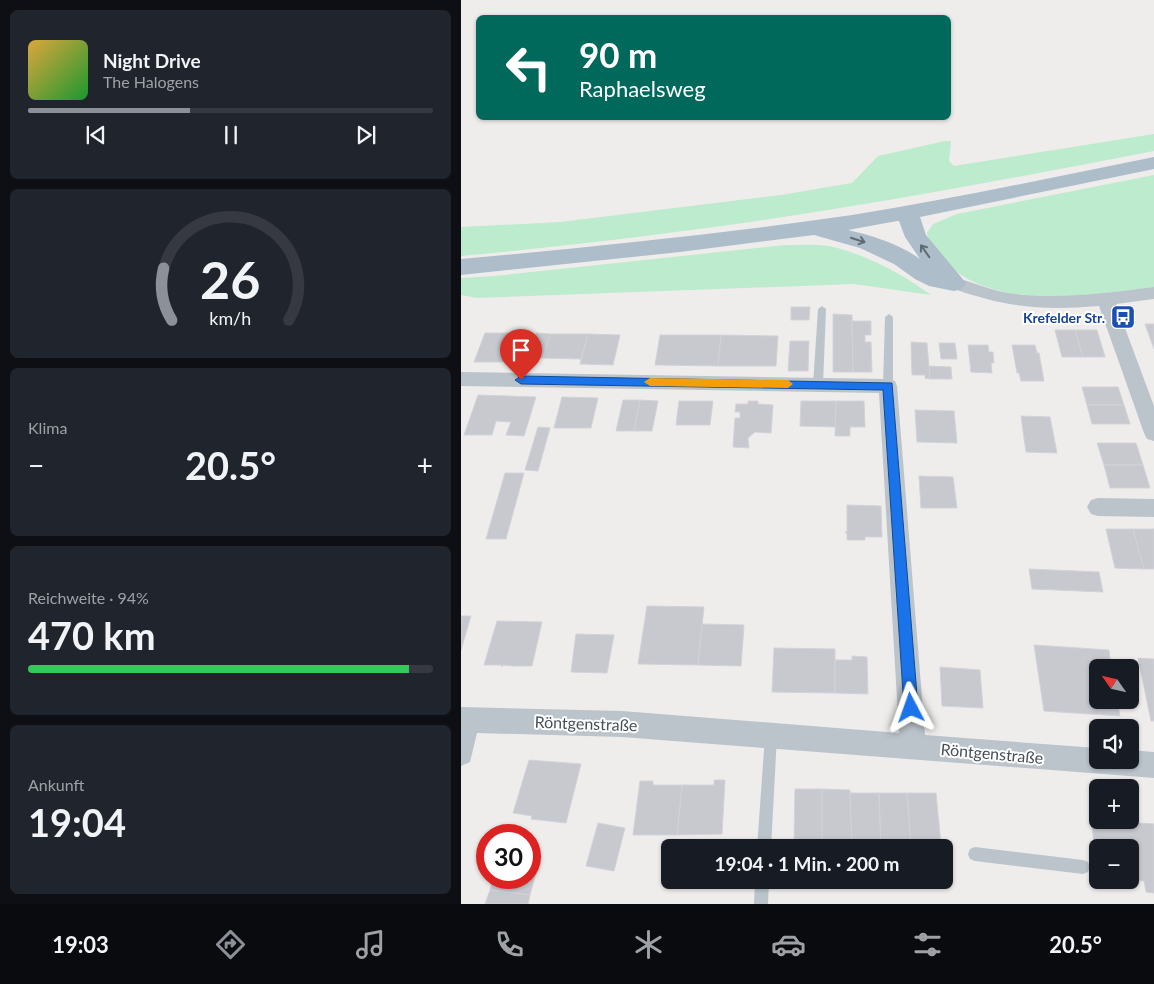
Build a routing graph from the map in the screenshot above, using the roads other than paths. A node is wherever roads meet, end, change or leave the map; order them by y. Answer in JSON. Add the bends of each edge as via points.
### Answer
{"nodes":[{"id":1,"x":1154,"y":163,"type":"edge"},
{"id":2,"x":907,"y":212,"type":"junction"},
{"id":3,"x":885,"y":215,"type":"junction"},
{"id":4,"x":813,"y":228,"type":"junction"},
{"id":5,"x":902,"y":258,"type":"junction"},
{"id":6,"x":461,"y":267,"type":"edge"},
{"id":7,"x":954,"y":283,"type":"junction"},
{"id":8,"x":1154,"y":293,"type":"edge"},
{"id":9,"x":1105,"y":299,"type":"junction"},
{"id":10,"x":822,"y":309,"type":"dead end"},
{"id":11,"x":889,"y":317,"type":"dead end"},
{"id":12,"x":461,"y":379,"type":"edge"},
{"id":13,"x":818,"y":384,"type":"junction"},
{"id":14,"x":888,"y":386,"type":"junction"},
{"id":15,"x":1154,"y":433,"type":"edge"},
{"id":16,"x":1097,"y":507,"type":"dead end"},
{"id":17,"x":1154,"y":508,"type":"edge"},
{"id":18,"x":464,"y":720,"type":"edge"},
{"id":19,"x":772,"y":734,"type":"junction"},
{"id":20,"x":913,"y":746,"type":"junction"},
{"id":21,"x":461,"y":753,"type":"edge"},
{"id":22,"x":1154,"y":765,"type":"edge"},
{"id":23,"x":765,"y":839,"type":"edge"},
{"id":24,"x":975,"y":854,"type":"dead end"},
{"id":25,"x":1083,"y":867,"type":"dead end"},
{"id":26,"x":762,"y":889,"type":"edge"},
{"id":27,"x":761,"y":904,"type":"edge"}],
"edges":[{"from":1,"to":2,"type":"main road"},
{"from":2,"to":3,"type":"main road"},
{"from":7,"to":2,"type":"main road","one_way":true,"via":[[916,238]]},
{"from":3,"to":4,"type":"main road"},
{"from":3,"to":5,"type":"main road","via":[[891,238]]},
{"from":4,"to":5,"type":"main road","one_way":true,"via":[[867,242]]},
{"from":4,"to":6,"type":"main road","via":[[644,250]]},
{"from":5,"to":7,"type":"main road","via":[[937,280]]},
{"from":7,"to":9,"type":"street","via":[[1011,299]]},
{"from":8,"to":9,"type":"street"},
{"from":9,"to":15,"type":"street"},
{"from":10,"to":13,"type":"lane"},
{"from":11,"to":14,"type":"lane"},
{"from":12,"to":13,"type":"street"},
{"from":13,"to":14,"type":"street"},
{"from":14,"to":20,"type":"street"},
{"from":16,"to":17,"type":"street"},
{"from":18,"to":19,"type":"street","name":"Röntgenstraße","via":[[622,724]]},
{"from":18,"to":21,"type":"street"},
{"from":19,"to":20,"type":"street","name":"Röntgenstraße"},
{"from":19,"to":23,"type":"lane"},
{"from":20,"to":22,"type":"street","name":"Röntgenstraße"},
{"from":24,"to":25,"type":"lane"},
{"from":26,"to":27,"type":"lane"}]}
